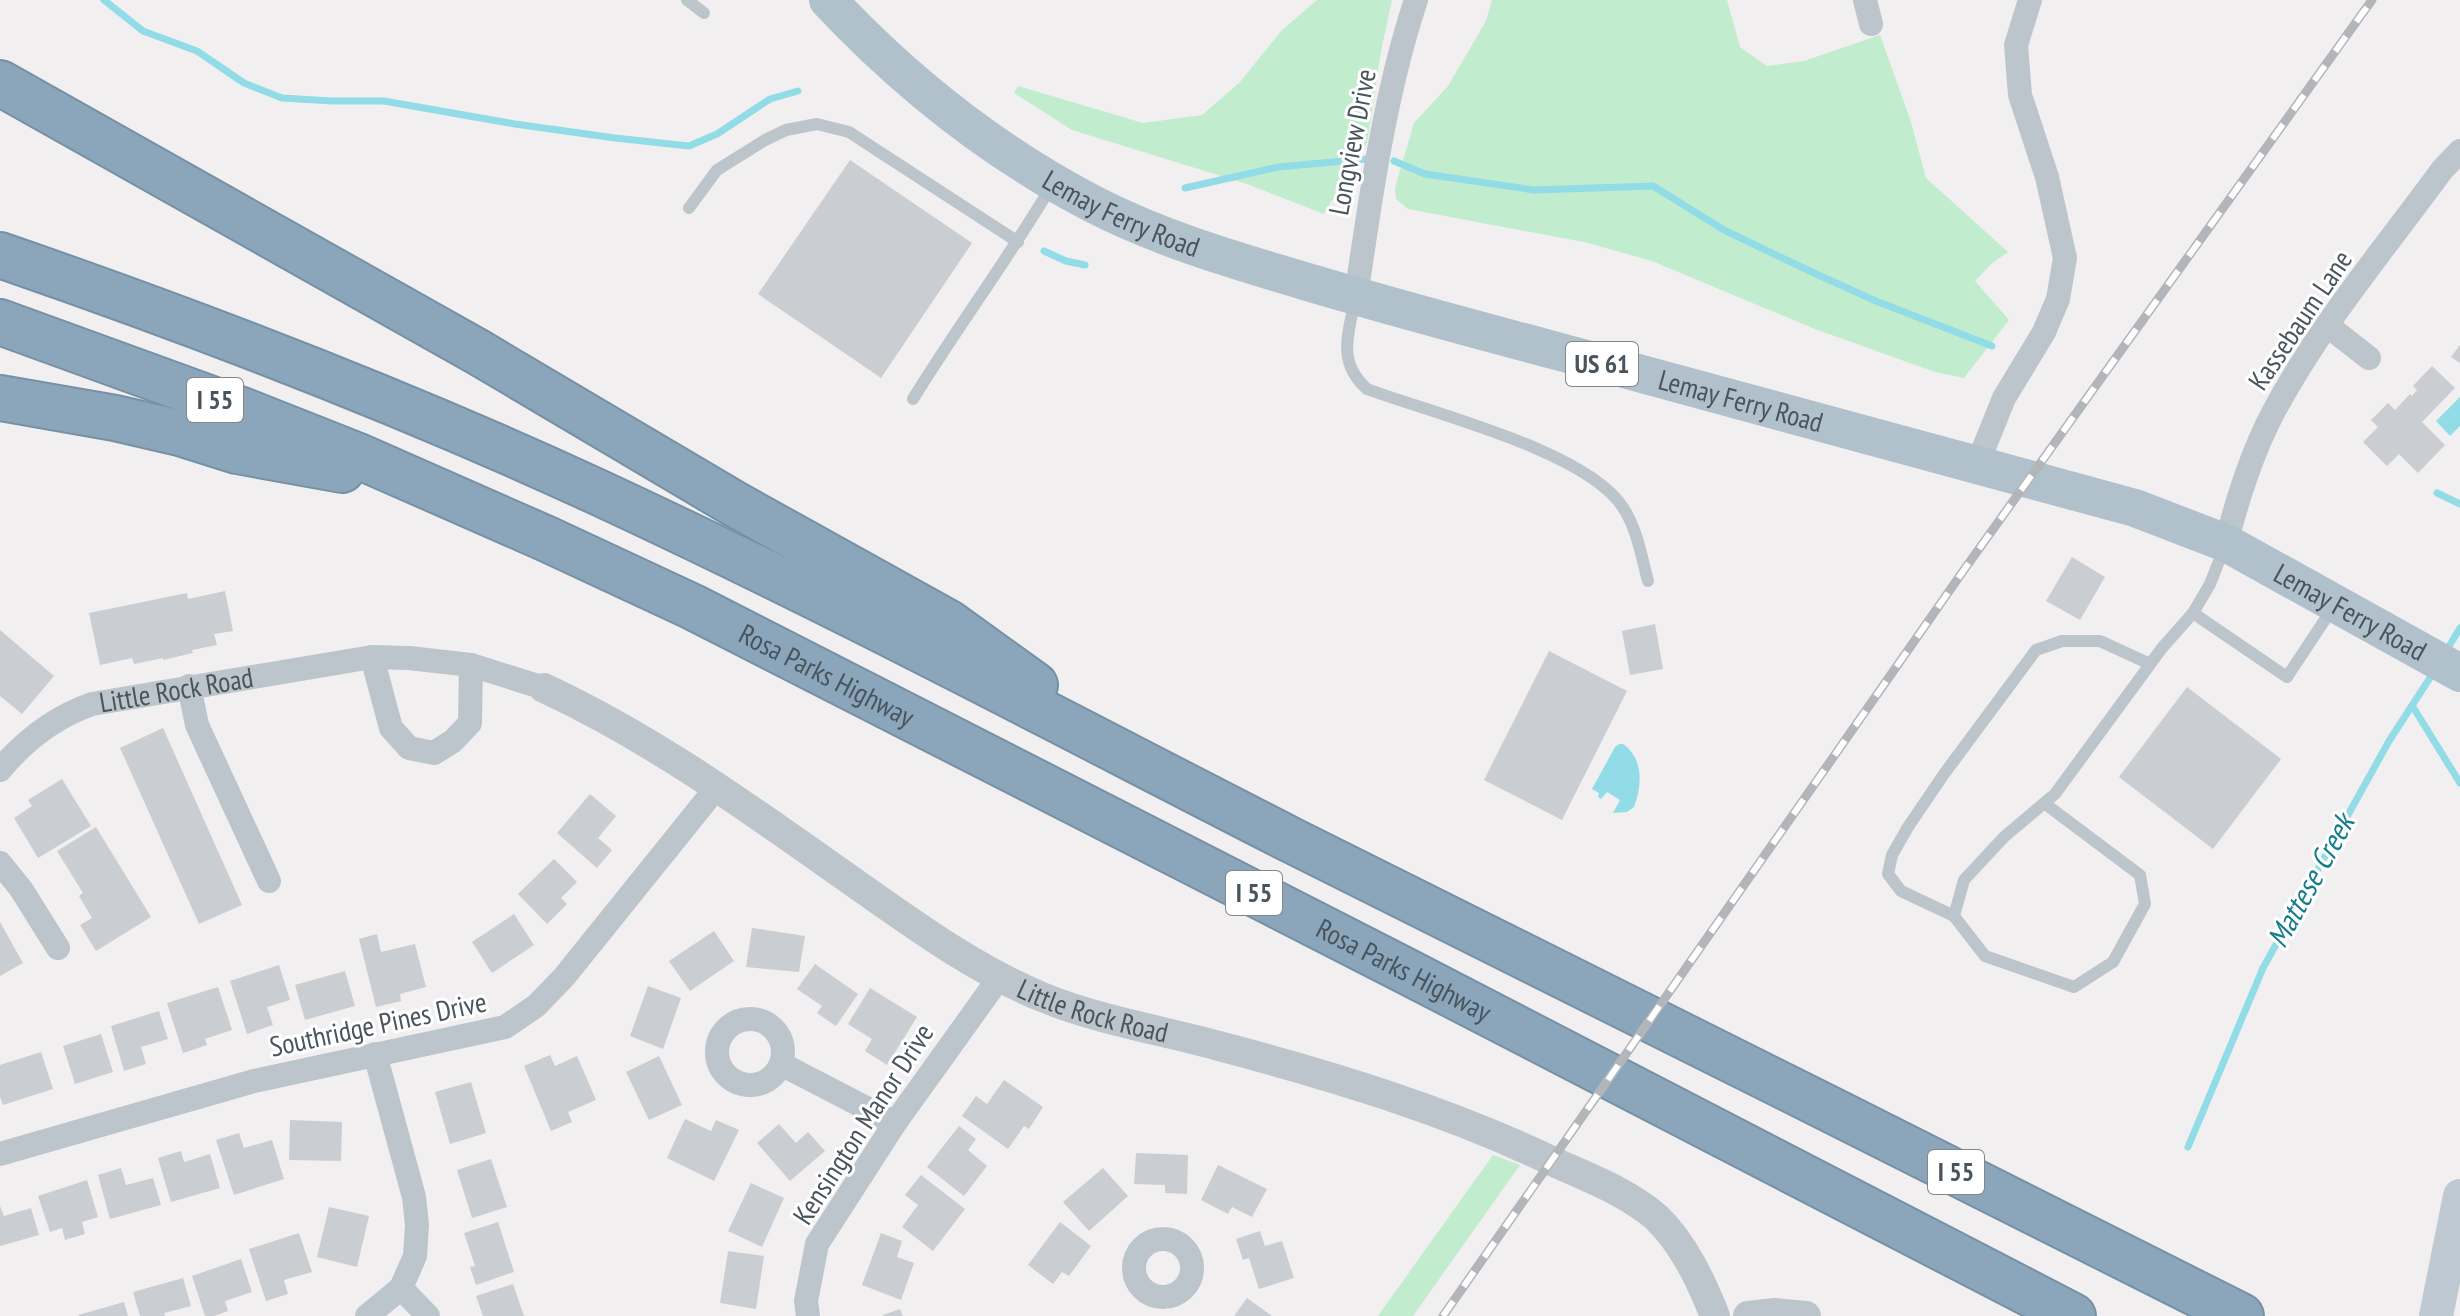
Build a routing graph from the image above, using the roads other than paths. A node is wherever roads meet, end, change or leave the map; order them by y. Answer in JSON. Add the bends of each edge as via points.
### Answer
{"nodes":[{"id":1,"x":687,"y":0,"type":"edge"},
{"id":2,"x":828,"y":0,"type":"edge"},
{"id":3,"x":1416,"y":0,"type":"edge"},
{"id":4,"x":1865,"y":0,"type":"edge"},
{"id":5,"x":2030,"y":0,"type":"edge"},
{"id":6,"x":704,"y":13,"type":"dead end"},
{"id":7,"x":1871,"y":24,"type":"dead end"},
{"id":8,"x":1,"y":84,"type":"edge"},
{"id":9,"x":2460,"y":151,"type":"edge"},
{"id":10,"x":1054,"y":182,"type":"junction"},
{"id":11,"x":689,"y":208,"type":"dead end"},
{"id":12,"x":1018,"y":242,"type":"junction"},
{"id":13,"x":0,"y":255,"type":"edge"},
{"id":14,"x":1356,"y":297,"type":"junction"},
{"id":15,"x":0,"y":322,"type":"edge"},
{"id":16,"x":2328,"y":326,"type":"junction"},
{"id":17,"x":2369,"y":358,"type":"dead end"},
{"id":18,"x":0,"y":398,"type":"edge"},
{"id":19,"x":913,"y":399,"type":"dead end"},
{"id":20,"x":1977,"y":465,"type":"junction"},
{"id":21,"x":427,"y":486,"type":"junction"},
{"id":22,"x":2226,"y":543,"type":"junction"},
{"id":23,"x":1648,"y":581,"type":"dead end"},
{"id":24,"x":2336,"y":603,"type":"junction"},
{"id":25,"x":2193,"y":613,"type":"junction"},
{"id":26,"x":372,"y":657,"type":"junction"},
{"id":27,"x":2150,"y":664,"type":"junction"},
{"id":28,"x":471,"y":665,"type":"junction"},
{"id":29,"x":2460,"y":673,"type":"edge"},
{"id":30,"x":189,"y":686,"type":"junction"},
{"id":31,"x":544,"y":688,"type":"joint"},
{"id":32,"x":4,"y":759,"type":"edge"},
{"id":33,"x":1150,"y":768,"type":"junction"},
{"id":34,"x":717,"y":787,"type":"junction"},
{"id":35,"x":2044,"y":803,"type":"junction"},
{"id":36,"x":0,"y":863,"type":"edge"},
{"id":37,"x":269,"y":881,"type":"dead end"},
{"id":38,"x":1954,"y":916,"type":"junction"},
{"id":39,"x":58,"y":948,"type":"dead end"},
{"id":40,"x":999,"y":978,"type":"junction"},
{"id":41,"x":375,"y":1054,"type":"junction"},
{"id":42,"x":781,"y":1064,"type":"dead end"},
{"id":43,"x":895,"y":1123,"type":"junction"},
{"id":44,"x":0,"y":1154,"type":"edge"},
{"id":45,"x":2460,"y":1196,"type":"edge"},
{"id":46,"x":401,"y":1288,"type":"junction"},
{"id":47,"x":2438,"y":1302,"type":"edge"},
{"id":48,"x":367,"y":1316,"type":"edge"},
{"id":49,"x":428,"y":1316,"type":"edge"},
{"id":50,"x":808,"y":1316,"type":"edge"},
{"id":51,"x":1715,"y":1316,"type":"edge"},
{"id":52,"x":1748,"y":1316,"type":"edge"},
{"id":53,"x":1806,"y":1316,"type":"edge"},
{"id":54,"x":2073,"y":1316,"type":"edge"},
{"id":55,"x":2241,"y":1316,"type":"edge"}],
"edges":[{"from":1,"to":6,"type":"lane"},
{"from":2,"to":10,"type":"main road","name":"Lemay Ferry Road","number":"US 61","via":[[914,85]]},
{"from":3,"to":14,"type":"street","name":"Longview Drive","via":[[1403,38]]},
{"from":4,"to":7,"type":"street"},
{"from":5,"to":20,"type":"street","via":[[2016,45],[2020,95],[2047,177],[2065,258],[2058,299],[2044,332],[2004,398]]},
{"from":8,"to":33,"type":"highway","via":[[949,623]]},
{"from":9,"to":16,"type":"street","name":"Kassebaum Lane"},
{"from":10,"to":12,"type":"lane"},
{"from":10,"to":14,"type":"main road","name":"Lemay Ferry Road","number":"US 61","via":[[1198,249]]},
{"from":11,"to":12,"type":"lane","via":[[717,170],[786,130],[817,124],[849,132]]},
{"from":12,"to":19,"type":"lane"},
{"from":13,"to":33,"type":"highway","number":"I 55","via":[[249,344],[571,480]]},
{"from":14,"to":20,"type":"main road","name":"Lemay Ferry Road","number":"US 61"},
{"from":14,"to":23,"type":"lane","via":[[1347,340],[1347,359],[1356,380],[1367,389],[1531,446],[1581,471],[1620,503],[1636,533]]},
{"from":15,"to":21,"type":"highway","number":"I 55","via":[[242,410]]},
{"from":16,"to":17,"type":"street"},
{"from":16,"to":22,"type":"street","name":"Kassebaum Lane","via":[[2273,413],[2241,488]]},
{"from":18,"to":21,"type":"highway","via":[[115,418],[237,451]]},
{"from":20,"to":22,"type":"main road","name":"Lemay Ferry Road","number":"US 61","via":[[2135,508]]},
{"from":21,"to":54,"type":"highway","name":"Rosa Parks Highway","number":"I 55","via":[[693,607]]},
{"from":22,"to":24,"type":"main road","name":"Lemay Ferry Road","number":"US 61"},
{"from":22,"to":25,"type":"lane"},
{"from":24,"to":25,"type":"lane","via":[[2287,677]]},
{"from":24,"to":29,"type":"main road","name":"Lemay Ferry Road","number":"US 61"},
{"from":25,"to":27,"type":"lane"},
{"from":26,"to":28,"type":"street","name":"Little Rock Road"},
{"from":26,"to":28,"type":"street","via":[[391,728],[409,748],[434,753],[470,723]]},
{"from":26,"to":30,"type":"street","name":"Little Rock Road"},
{"from":27,"to":35,"type":"lane"},
{"from":27,"to":38,"type":"lane","via":[[2100,641],[2062,641],[2036,650],[2022,667],[1892,855],[1888,874],[1901,891]]},
{"from":28,"to":31,"type":"street","name":"Little Rock Road"},
{"from":30,"to":32,"type":"street","name":"Little Rock Road","via":[[75,710]]},
{"from":30,"to":37,"type":"street","via":[[197,725]]},
{"from":31,"to":34,"type":"street","name":"Little Rock Road","via":[[651,743]]},
{"from":33,"to":55,"type":"highway","number":"I 55"},
{"from":34,"to":40,"type":"street","name":"Little Rock Road"},
{"from":34,"to":41,"type":"street","name":"Southridge Pines Drive","via":[[536,1006],[505,1027]]},
{"from":35,"to":38,"type":"lane","via":[[1964,880]]},
{"from":35,"to":38,"type":"lane","via":[[2140,875],[2145,904],[2113,962],[2074,987],[1985,956]]},
{"from":36,"to":39,"type":"street"},
{"from":40,"to":43,"type":"street","name":"Kensington Manor Drive"},
{"from":40,"to":51,"type":"street","name":"Little Rock Road","via":[[1089,1012],[1363,1087],[1534,1152],[1630,1198],[1654,1216],[1684,1253]]},
{"from":41,"to":44,"type":"street","name":"Southridge Pines Drive","via":[[254,1081]]},
{"from":41,"to":46,"type":"street","via":[[416,1211],[415,1256]]},
{"from":42,"to":43,"type":"street"},
{"from":43,"to":50,"type":"street","name":"Kensington Manor Drive","via":[[817,1244]]},
{"from":45,"to":47,"type":"main road"},
{"from":46,"to":48,"type":"street"},
{"from":46,"to":49,"type":"street"},
{"from":52,"to":53,"type":"street"}]}
